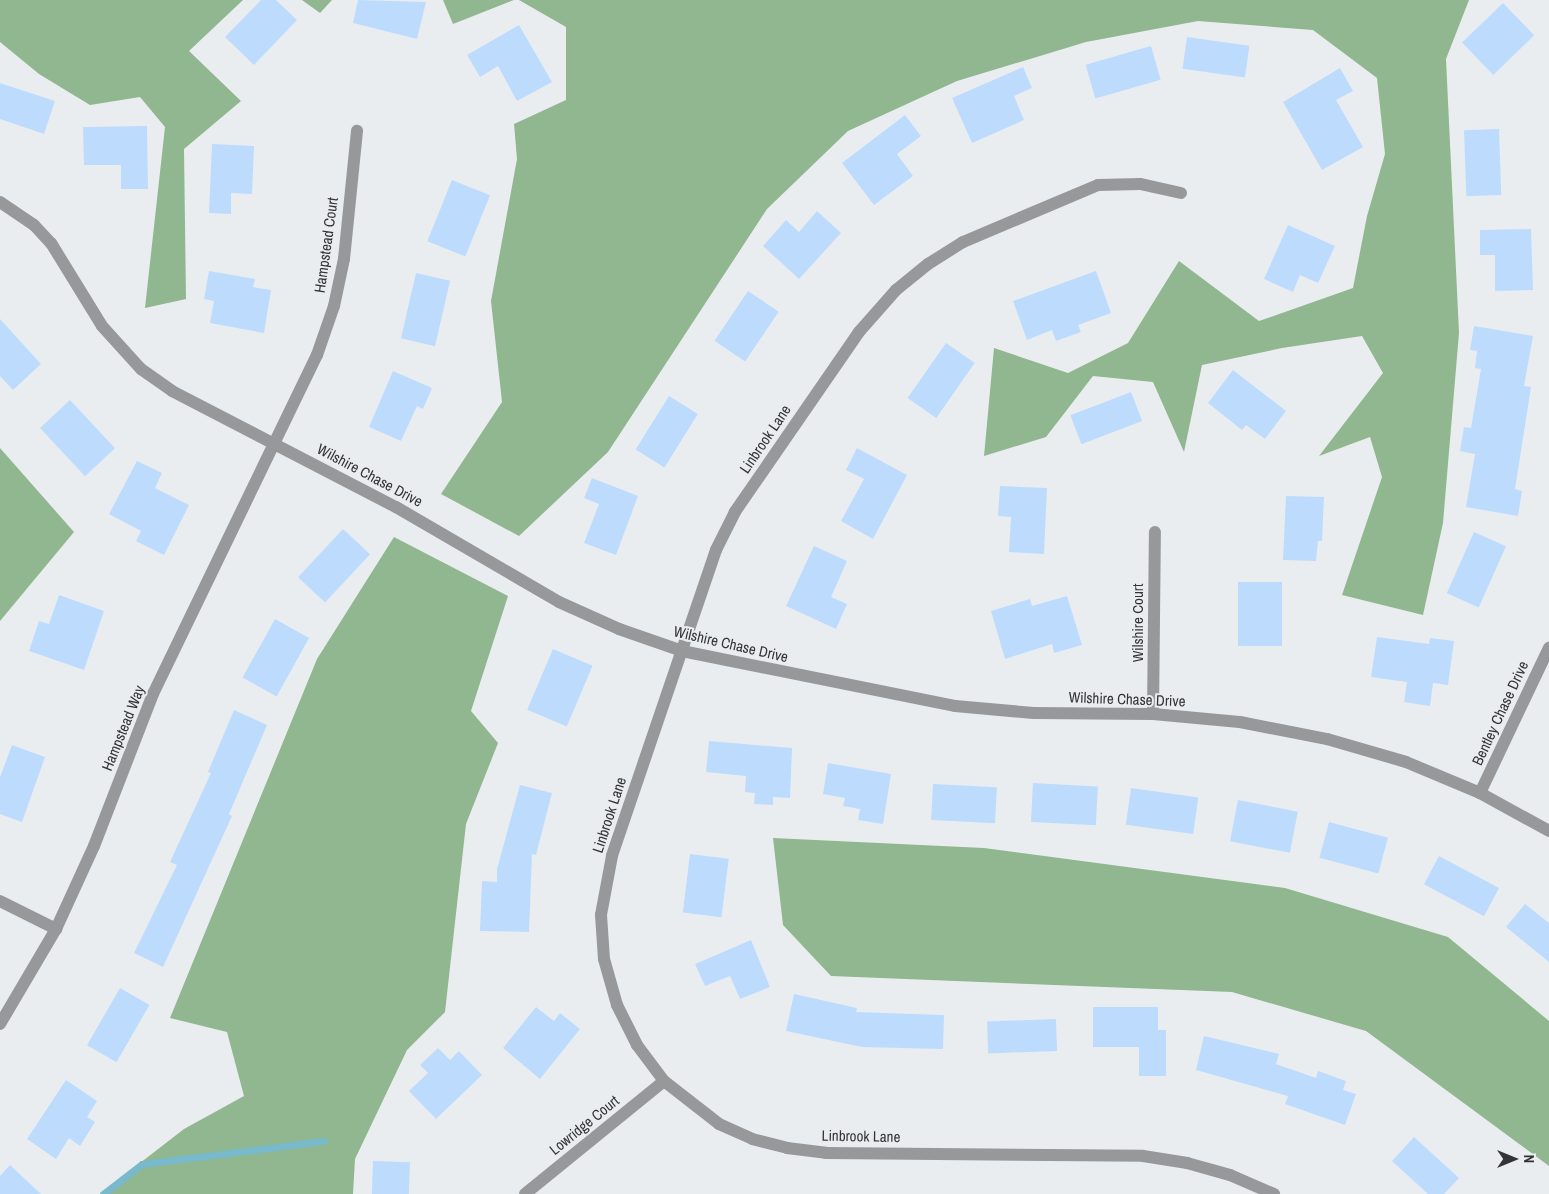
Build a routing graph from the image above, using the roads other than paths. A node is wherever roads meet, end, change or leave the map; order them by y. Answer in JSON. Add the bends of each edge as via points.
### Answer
{"nodes":[{"id":1,"x":357,"y":131,"type":"dead end"},
{"id":2,"x":1181,"y":193,"type":"dead end"},
{"id":3,"x":0,"y":202,"type":"edge"},
{"id":4,"x":274,"y":442,"type":"junction"},
{"id":5,"x":1155,"y":532,"type":"dead end"},
{"id":6,"x":1549,"y":648,"type":"edge"},
{"id":7,"x":682,"y":651,"type":"junction"},
{"id":8,"x":1153,"y":714,"type":"junction"},
{"id":9,"x":1480,"y":793,"type":"junction"},
{"id":10,"x":1549,"y":831,"type":"edge"},
{"id":11,"x":0,"y":901,"type":"edge"},
{"id":12,"x":56,"y":929,"type":"junction"},
{"id":13,"x":0,"y":1024,"type":"edge"},
{"id":14,"x":664,"y":1081,"type":"junction"},
{"id":15,"x":525,"y":1194,"type":"edge"},
{"id":16,"x":1274,"y":1194,"type":"edge"}],
"edges":[{"from":1,"to":4,"type":"street","name":"Hampstead Court","via":[[344,259],[334,306],[317,355]]},
{"from":2,"to":7,"type":"street","name":"Linbrook Lane","via":[[1140,184],[1098,185],[963,242],[896,290],[859,332],[735,512],[716,550]]},
{"from":3,"to":4,"type":"street","name":"Wilshire Chase Drive","via":[[34,225],[51,243],[102,326],[141,369],[172,391]]},
{"from":4,"to":7,"type":"street","name":"Wilshire Chase Drive","via":[[396,507],[559,602],[619,629]]},
{"from":4,"to":12,"type":"street","name":"Hampstead Way","via":[[153,694],[94,846]]},
{"from":5,"to":8,"type":"street","name":"Wilshire Court"},
{"from":6,"to":9,"type":"street","name":"Bentley Chase Drive"},
{"from":7,"to":8,"type":"street","name":"Wilshire Chase Drive","via":[[955,706],[1034,713]]},
{"from":7,"to":14,"type":"street","name":"Linbrook Lane","via":[[612,856],[602,915],[604,959],[617,1005],[636,1045]]},
{"from":8,"to":9,"type":"street","name":"Wilshire Chase Drive","via":[[1240,722],[1327,739],[1406,762]]},
{"from":9,"to":10,"type":"street","name":"Wilshire Chase Drive"},
{"from":11,"to":12,"type":"street"},
{"from":12,"to":13,"type":"street","name":"Hampstead Way"},
{"from":14,"to":15,"type":"street","name":"Lowridge Court"},
{"from":14,"to":16,"type":"street","name":"Linbrook Lane","via":[[719,1124],[752,1139],[787,1148],[826,1153],[1143,1156],[1187,1163],[1230,1175]]}]}
